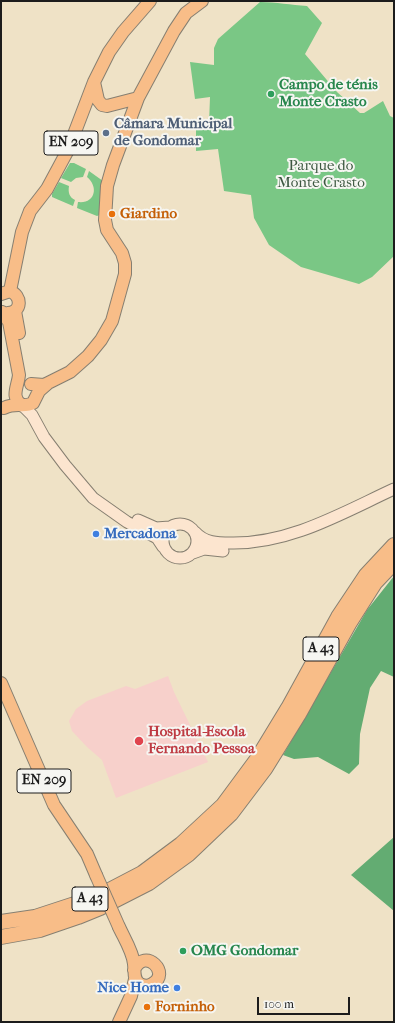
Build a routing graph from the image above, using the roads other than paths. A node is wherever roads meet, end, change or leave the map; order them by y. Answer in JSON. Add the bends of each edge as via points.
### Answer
{"nodes":[{"id":1,"x":150,"y":1,"type":"edge"},
{"id":2,"x":202,"y":1,"type":"edge"},
{"id":3,"x":94,"y":82,"type":"junction"},
{"id":4,"x":138,"y":98,"type":"junction"},
{"id":5,"x":5,"y":293,"type":"edge"},
{"id":6,"x":2,"y":311,"type":"edge"},
{"id":7,"x":15,"y":311,"type":"junction"},
{"id":8,"x":30,"y":384,"type":"junction"},
{"id":9,"x":47,"y":384,"type":"junction"},
{"id":10,"x":16,"y":389,"type":"junction"},
{"id":11,"x":37,"y":397,"type":"junction"},
{"id":12,"x":22,"y":404,"type":"junction"},
{"id":13,"x":2,"y":409,"type":"edge"},
{"id":14,"x":394,"y":489,"type":"edge"},
{"id":15,"x":394,"y":497,"type":"edge"},
{"id":16,"x":170,"y":527,"type":"junction"},
{"id":17,"x":195,"y":532,"type":"junction"},
{"id":18,"x":394,"y":545,"type":"edge"},
{"id":19,"x":163,"y":547,"type":"junction"},
{"id":20,"x":193,"y":553,"type":"junction"},
{"id":21,"x":394,"y":563,"type":"edge"},
{"id":22,"x":1,"y":683,"type":"edge"},
{"id":23,"x":261,"y":764,"type":"junction"},
{"id":24,"x":227,"y":810,"type":"junction"},
{"id":25,"x":1,"y":922,"type":"edge"},
{"id":26,"x":1,"y":937,"type":"edge"},
{"id":27,"x":119,"y":1022,"type":"edge"}],
"edges":[{"from":1,"to":3,"type":"main road","number":"EN 209","via":[[116,41]]},
{"from":2,"to":4,"type":"main road","via":[[181,19]]},
{"from":3,"to":4,"type":"main road","via":[[98,100],[102,105]]},
{"from":3,"to":5,"type":"main road","number":"EN 209","via":[[68,150],[47,190],[30,211]]},
{"from":4,"to":9,"type":"main road","via":[[107,186],[105,220],[122,253],[126,274],[112,321],[88,356],[70,372]]},
{"from":5,"to":7,"type":"main road","via":[[16,295],[18,298],[19,305]]},
{"from":6,"to":7,"type":"main road"},
{"from":6,"to":10,"type":"main road","via":[[8,322],[19,375]]},
{"from":7,"to":8,"type":"main road"},
{"from":8,"to":9,"type":"main road"},
{"from":8,"to":10,"type":"main road","via":[[24,383]]},
{"from":8,"to":11,"type":"main road","via":[[36,390]]},
{"from":9,"to":11,"type":"main road","via":[[39,391]]},
{"from":10,"to":12,"type":"main road","via":[[17,401]]},
{"from":10,"to":13,"type":"main road","via":[[10,402]]},
{"from":11,"to":12,"type":"main road","via":[[30,405]]},
{"from":11,"to":16,"type":"main road","via":[[39,412],[56,440],[75,467],[99,493],[142,522],[156,528]]},
{"from":12,"to":13,"type":"main road"},
{"from":12,"to":19,"type":"main road","via":[[65,465],[93,498],[117,516],[156,538]]},
{"from":14,"to":17,"type":"main road","via":[[309,528],[278,538],[245,543],[220,543],[207,541]]},
{"from":15,"to":20,"type":"main road","via":[[292,542],[259,549],[204,549]]},
{"from":16,"to":17,"type":"main road","via":[[186,525]]},
{"from":16,"to":19,"type":"main road","via":[[163,535]]},
{"from":17,"to":20,"type":"main road","via":[[197,543]]},
{"from":18,"to":23,"type":"highway","number":"A 43","via":[[366,575],[338,617],[288,708]]},
{"from":19,"to":20,"type":"main road","via":[[176,558],[182,559]]},
{"from":21,"to":23,"type":"highway","number":"A 43","via":[[375,583],[299,714]]},
{"from":22,"to":27,"type":"main road","number":"EN 209","bridge":true,"via":[[54,805],[87,854],[139,974]]},
{"from":23,"to":24,"type":"highway","number":"A 43"},
{"from":24,"to":25,"type":"highway","number":"A 43","via":[[142,873],[96,897],[35,917]]},
{"from":24,"to":26,"type":"highway","number":"A 43","via":[[189,854],[149,883],[78,917],[40,930]]}]}
